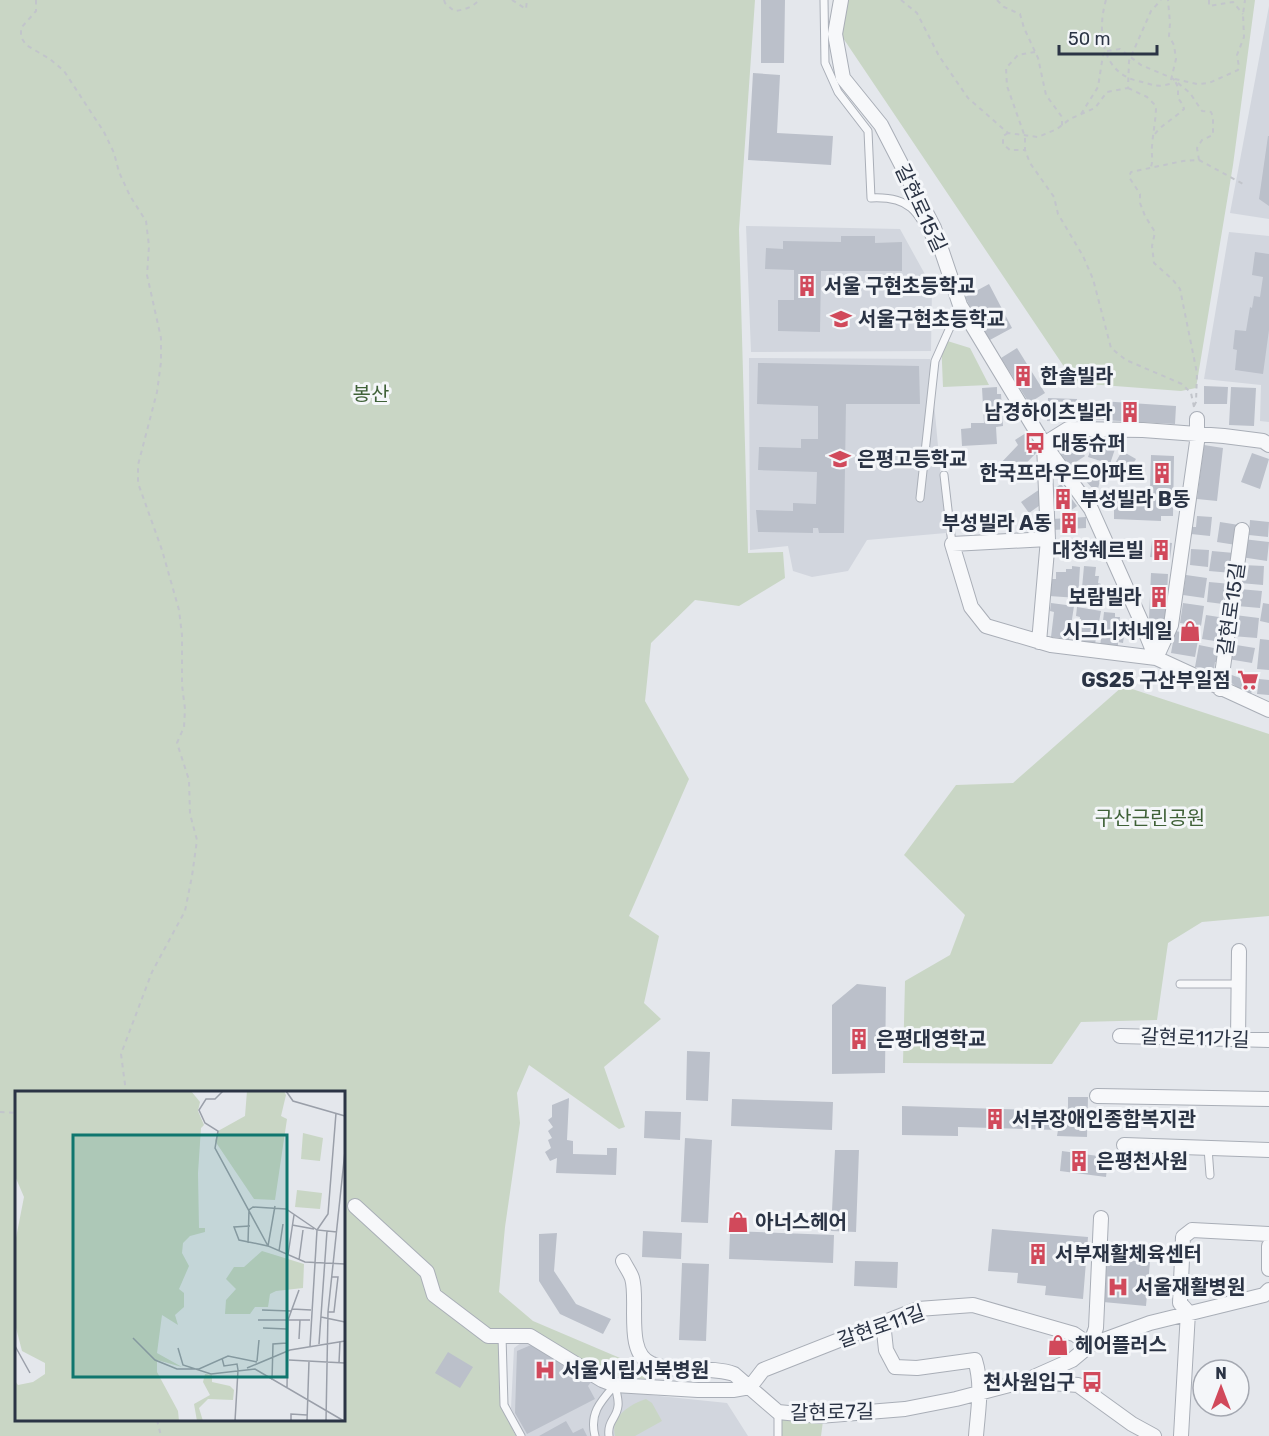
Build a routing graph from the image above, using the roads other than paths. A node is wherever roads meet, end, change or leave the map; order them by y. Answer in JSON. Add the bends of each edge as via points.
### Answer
{"nodes":[{"id":1,"x":824,"y":0,"type":"edge"},
{"id":2,"x":840,"y":0,"type":"edge"},
{"id":3,"x":945,"y":260,"type":"junction"},
{"id":4,"x":960,"y":305,"type":"junction"},
{"id":5,"x":1195,"y":412,"type":"road end"},
{"id":6,"x":1197,"y":434,"type":"junction"},
{"id":7,"x":1044,"y":444,"type":"junction"},
{"id":8,"x":1269,"y":446,"type":"edge"},
{"id":9,"x":944,"y":476,"type":"dead end"},
{"id":10,"x":920,"y":498,"type":"dead end"},
{"id":11,"x":1242,"y":530,"type":"dead end"},
{"id":12,"x":1048,"y":539,"type":"junction"},
{"id":13,"x":952,"y":544,"type":"junction"},
{"id":14,"x":1039,"y":642,"type":"junction"},
{"id":15,"x":1155,"y":658,"type":"junction"},
{"id":16,"x":1220,"y":689,"type":"junction"},
{"id":17,"x":1269,"y":710,"type":"edge"},
{"id":18,"x":1239,"y":951,"type":"dead end"},
{"id":19,"x":1180,"y":984,"type":"dead end"},
{"id":20,"x":1239,"y":984,"type":"junction"},
{"id":21,"x":1120,"y":1036,"type":"dead end"},
{"id":22,"x":1238,"y":1040,"type":"junction"},
{"id":23,"x":1269,"y":1040,"type":"edge"},
{"id":24,"x":1097,"y":1096,"type":"dead end"},
{"id":25,"x":1269,"y":1099,"type":"edge"},
{"id":26,"x":1124,"y":1145,"type":"dead end"},
{"id":27,"x":1208,"y":1148,"type":"junction"},
{"id":28,"x":1269,"y":1150,"type":"edge"},
{"id":29,"x":1210,"y":1175,"type":"dead end"},
{"id":30,"x":355,"y":1206,"type":"dead end"},
{"id":31,"x":1101,"y":1218,"type":"dead end"},
{"id":32,"x":1269,"y":1234,"type":"edge"},
{"id":33,"x":1269,"y":1246,"type":"edge"},
{"id":34,"x":623,"y":1261,"type":"dead end"},
{"id":35,"x":1269,"y":1269,"type":"edge"},
{"id":36,"x":1269,"y":1290,"type":"edge"},
{"id":37,"x":1188,"y":1312,"type":"junction"},
{"id":38,"x":883,"y":1322,"type":"junction"},
{"id":39,"x":502,"y":1336,"type":"junction"},
{"id":40,"x":1090,"y":1345,"type":"junction"},
{"id":41,"x":1025,"y":1381,"type":"junction"},
{"id":42,"x":615,"y":1385,"type":"junction"},
{"id":43,"x":750,"y":1387,"type":"junction"},
{"id":44,"x":981,"y":1393,"type":"junction"},
{"id":45,"x":778,"y":1412,"type":"junction"},
{"id":46,"x":521,"y":1436,"type":"edge"},
{"id":47,"x":595,"y":1436,"type":"edge"},
{"id":48,"x":609,"y":1436,"type":"edge"},
{"id":49,"x":778,"y":1436,"type":"edge"},
{"id":50,"x":976,"y":1436,"type":"edge"},
{"id":51,"x":1154,"y":1436,"type":"edge"},
{"id":52,"x":1181,"y":1436,"type":"edge"}],
"edges":[{"from":1,"to":3,"type":"lane","via":[[825,63],[838,92],[868,131],[871,198],[908,205],[922,219]]},
{"from":2,"to":3,"type":"street","name":"갈현로15길","via":[[835,34],[843,78],[881,125],[934,228]]},
{"from":3,"to":4,"type":"street","name":"갈현로15길"},
{"from":4,"to":7,"type":"street","name":"갈현로15길"},
{"from":4,"to":10,"type":"lane","via":[[935,361]]},
{"from":5,"to":6,"type":"street"},
{"from":6,"to":7,"type":"street","via":[[1068,429]]},
{"from":6,"to":8,"type":"street","via":[[1263,441]]},
{"from":6,"to":15,"type":"street","via":[[1171,625]]},
{"from":7,"to":12,"type":"street"},
{"from":7,"to":15,"type":"street","name":"갈현로15길","via":[[1091,509]]},
{"from":9,"to":13,"type":"lane"},
{"from":11,"to":16,"type":"street","name":"갈현로15길"},
{"from":12,"to":13,"type":"street"},
{"from":12,"to":14,"type":"street"},
{"from":13,"to":14,"type":"street","name":"갈현로15길","via":[[971,607],[986,626]]},
{"from":14,"to":15,"type":"street","name":"갈현로15길"},
{"from":15,"to":16,"type":"street","name":"갈현로15길"},
{"from":16,"to":17,"type":"street","name":"갈현로15길"},
{"from":18,"to":20,"type":"street"},
{"from":19,"to":20,"type":"lane"},
{"from":20,"to":22,"type":"street"},
{"from":21,"to":22,"type":"street","name":"갈현로11가길"},
{"from":22,"to":23,"type":"street","name":"갈현로11가길"},
{"from":24,"to":25,"type":"street"},
{"from":26,"to":27,"type":"street"},
{"from":27,"to":28,"type":"street"},
{"from":27,"to":29,"type":"lane"},
{"from":30,"to":39,"type":"street","via":[[427,1272],[434,1294],[489,1336]]},
{"from":31,"to":40,"type":"street","via":[[1096,1328]]},
{"from":32,"to":37,"type":"street","via":[[1192,1230],[1183,1237],[1180,1303]]},
{"from":33,"to":35,"type":"street"},
{"from":34,"to":43,"type":"street","name":"갈현로7길","via":[[632,1279],[636,1349],[650,1364],[726,1371]]},
{"from":36,"to":37,"type":"street","via":[[1264,1295]]},
{"from":37,"to":40,"type":"street"},
{"from":37,"to":52,"type":"street"},
{"from":38,"to":40,"type":"street","name":"갈현로11길","via":[[918,1309],[973,1305],[1074,1334]]},
{"from":38,"to":43,"type":"street","name":"갈현로11길","via":[[763,1370]]},
{"from":38,"to":44,"type":"street","via":[[886,1350],[895,1367],[975,1360]]},
{"from":39,"to":42,"type":"street","via":[[530,1336]]},
{"from":39,"to":46,"type":"lane","via":[[504,1405]]},
{"from":40,"to":41,"type":"street","via":[[1072,1360]]},
{"from":41,"to":44,"type":"street","name":"갈현로7길"},
{"from":41,"to":51,"type":"street","name":"갈현로7길","via":[[1078,1385]]},
{"from":42,"to":43,"type":"street","via":[[698,1390]]},
{"from":42,"to":47,"type":"lane","via":[[594,1413]]},
{"from":42,"to":48,"type":"lane","via":[[618,1407],[610,1421]]},
{"from":43,"to":45,"type":"street","name":"갈현로7길"},
{"from":44,"to":45,"type":"street","name":"갈현로7길","via":[[905,1409],[819,1416]]},
{"from":44,"to":50,"type":"street"},
{"from":45,"to":49,"type":"lane"}]}
